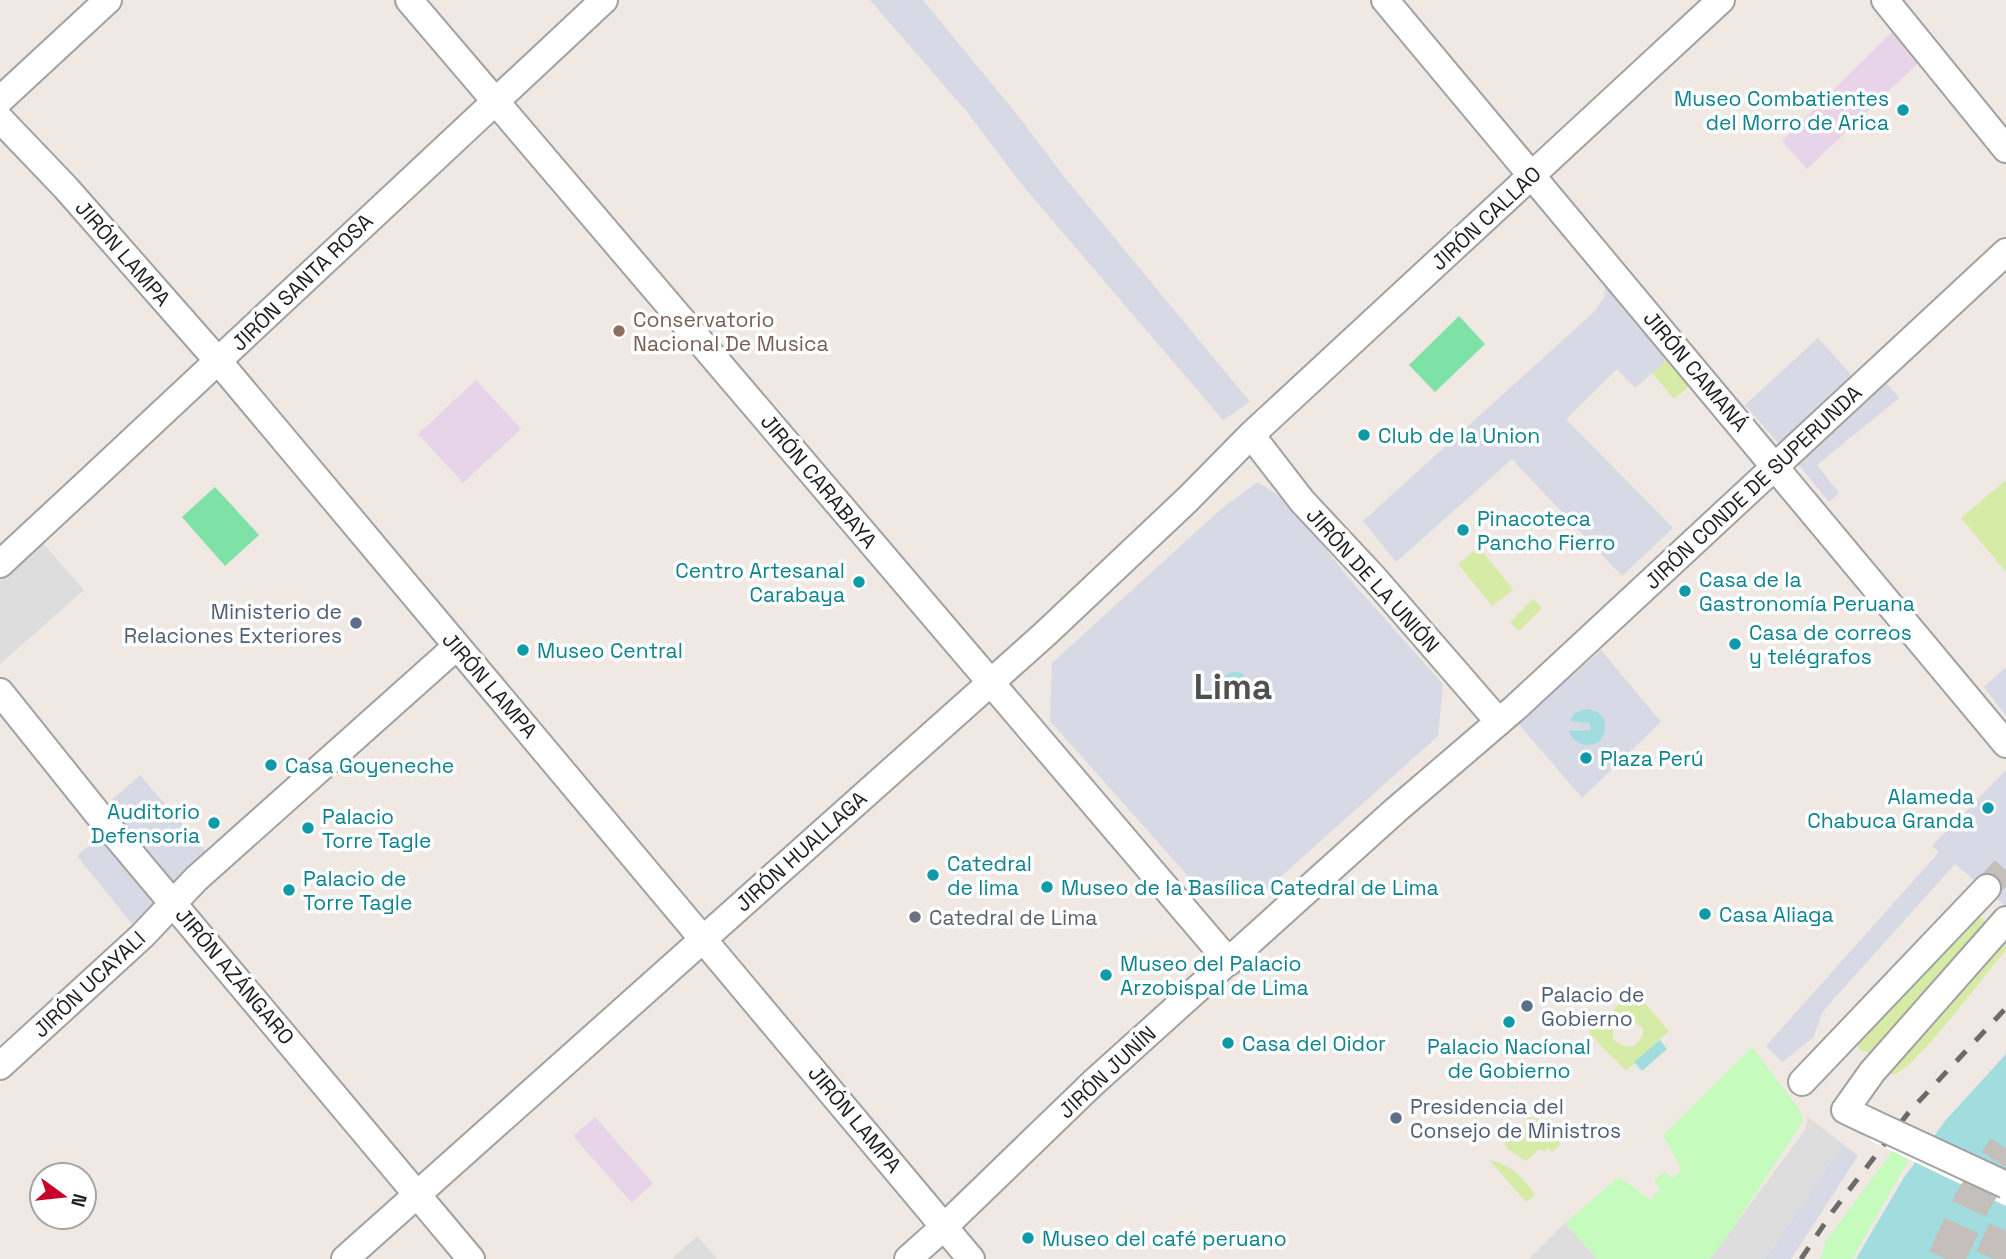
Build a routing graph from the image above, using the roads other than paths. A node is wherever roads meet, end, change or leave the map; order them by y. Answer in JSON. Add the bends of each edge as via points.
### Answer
{"nodes":[{"id":1,"x":108,"y":0,"type":"edge"},
{"id":2,"x":410,"y":0,"type":"edge"},
{"id":3,"x":604,"y":0,"type":"edge"},
{"id":4,"x":1385,"y":0,"type":"edge"},
{"id":5,"x":1721,"y":0,"type":"edge"},
{"id":6,"x":1885,"y":0,"type":"edge"},
{"id":7,"x":0,"y":100,"type":"edge"},
{"id":8,"x":495,"y":100,"type":"junction"},
{"id":9,"x":0,"y":119,"type":"edge"},
{"id":10,"x":2006,"y":149,"type":"edge"},
{"id":11,"x":1532,"y":176,"type":"junction"},
{"id":12,"x":2006,"y":252,"type":"edge"},
{"id":13,"x":219,"y":362,"type":"junction"},
{"id":14,"x":1251,"y":436,"type":"junction"},
{"id":15,"x":1775,"y":466,"type":"junction"},
{"id":16,"x":0,"y":564,"type":"edge"},
{"id":17,"x":457,"y":646,"type":"junction"},
{"id":18,"x":991,"y":682,"type":"junction"},
{"id":19,"x":0,"y":692,"type":"edge"},
{"id":20,"x":1499,"y":722,"type":"junction"},
{"id":21,"x":2006,"y":744,"type":"edge"},
{"id":22,"x":1987,"y":888,"type":"tunnel mouth"},
{"id":23,"x":173,"y":903,"type":"junction"},
{"id":24,"x":2006,"y":920,"type":"edge"},
{"id":25,"x":704,"y":938,"type":"junction"},
{"id":26,"x":1229,"y":962,"type":"junction"},
{"id":27,"x":0,"y":1066,"type":"edge"},
{"id":28,"x":1802,"y":1082,"type":"dead end"},
{"id":29,"x":2006,"y":1185,"type":"edge"},
{"id":30,"x":417,"y":1195,"type":"junction"},
{"id":31,"x":945,"y":1226,"type":"junction"},
{"id":32,"x":345,"y":1259,"type":"edge"},
{"id":33,"x":471,"y":1259,"type":"edge"},
{"id":34,"x":908,"y":1259,"type":"edge"},
{"id":35,"x":971,"y":1259,"type":"edge"}],
"edges":[{"from":1,"to":7,"type":"street"},
{"from":2,"to":8,"type":"street","name":"JIRÓN CARABAYA"},
{"from":3,"to":8,"type":"street","name":"JIRÓN SANTA ROSA"},
{"from":4,"to":11,"type":"street","name":"JIRÓN CAMANÁ"},
{"from":5,"to":11,"type":"street","name":"JIRÓN CALLAO"},
{"from":6,"to":10,"type":"street"},
{"from":8,"to":13,"type":"street","name":"JIRÓN SANTA ROSA"},
{"from":8,"to":18,"type":"street","name":"JIRÓN CARABAYA"},
{"from":9,"to":13,"type":"street","name":"JIRÓN LAMPA"},
{"from":11,"to":14,"type":"street","name":"JIRÓN CALLAO"},
{"from":11,"to":15,"type":"street","name":"JIRÓN CAMANÁ"},
{"from":12,"to":15,"type":"street","name":"JIRÓN CONDE DE SUPERUNDA"},
{"from":13,"to":16,"type":"street","name":"JIRÓN SANTA ROSA"},
{"from":13,"to":17,"type":"street","name":"JIRÓN LAMPA"},
{"from":14,"to":18,"type":"street","name":"JIRÓN HUALLAGA"},
{"from":14,"to":20,"type":"street","name":"JIRÓN DE LA UNIÓN","via":[[1302,501]]},
{"from":15,"to":20,"type":"street","name":"JIRÓN CONDE DE SUPERUNDA"},
{"from":15,"to":21,"type":"street","name":"JIRÓN CAMANÁ"},
{"from":17,"to":23,"type":"street","name":"JIRÓN UCAYALI"},
{"from":17,"to":25,"type":"street","name":"JIRÓN LAMPA"},
{"from":18,"to":25,"type":"street","name":"JIRÓN HUALLAGA"},
{"from":18,"to":26,"type":"street","name":"JIRÓN CARABAYA"},
{"from":19,"to":23,"type":"street","name":"JIRÓN AZÁNGARO"},
{"from":20,"to":26,"type":"street","name":"JIRÓN JUNÍN"},
{"from":22,"to":28,"type":"street"},
{"from":23,"to":27,"type":"street","name":"JIRÓN UCAYALI"},
{"from":23,"to":30,"type":"street","name":"JIRÓN AZÁNGARO"},
{"from":24,"to":29,"type":"street","bridge":true,"via":[[1872,1072],[1856,1115]]},
{"from":25,"to":30,"type":"street","name":"JIRÓN HUALLAGA"},
{"from":25,"to":31,"type":"street","name":"JIRÓN LAMPA"},
{"from":26,"to":31,"type":"street","name":"JIRÓN JUNÍN","via":[[1093,1083]]},
{"from":30,"to":32,"type":"street","name":"JIRÓN HUALLAGA"},
{"from":30,"to":33,"type":"street","name":"JIRÓN AZÁNGARO"},
{"from":31,"to":34,"type":"street","name":"JIRÓN JUNÍN"},
{"from":31,"to":35,"type":"street","name":"JIRÓN LAMPA"}]}
